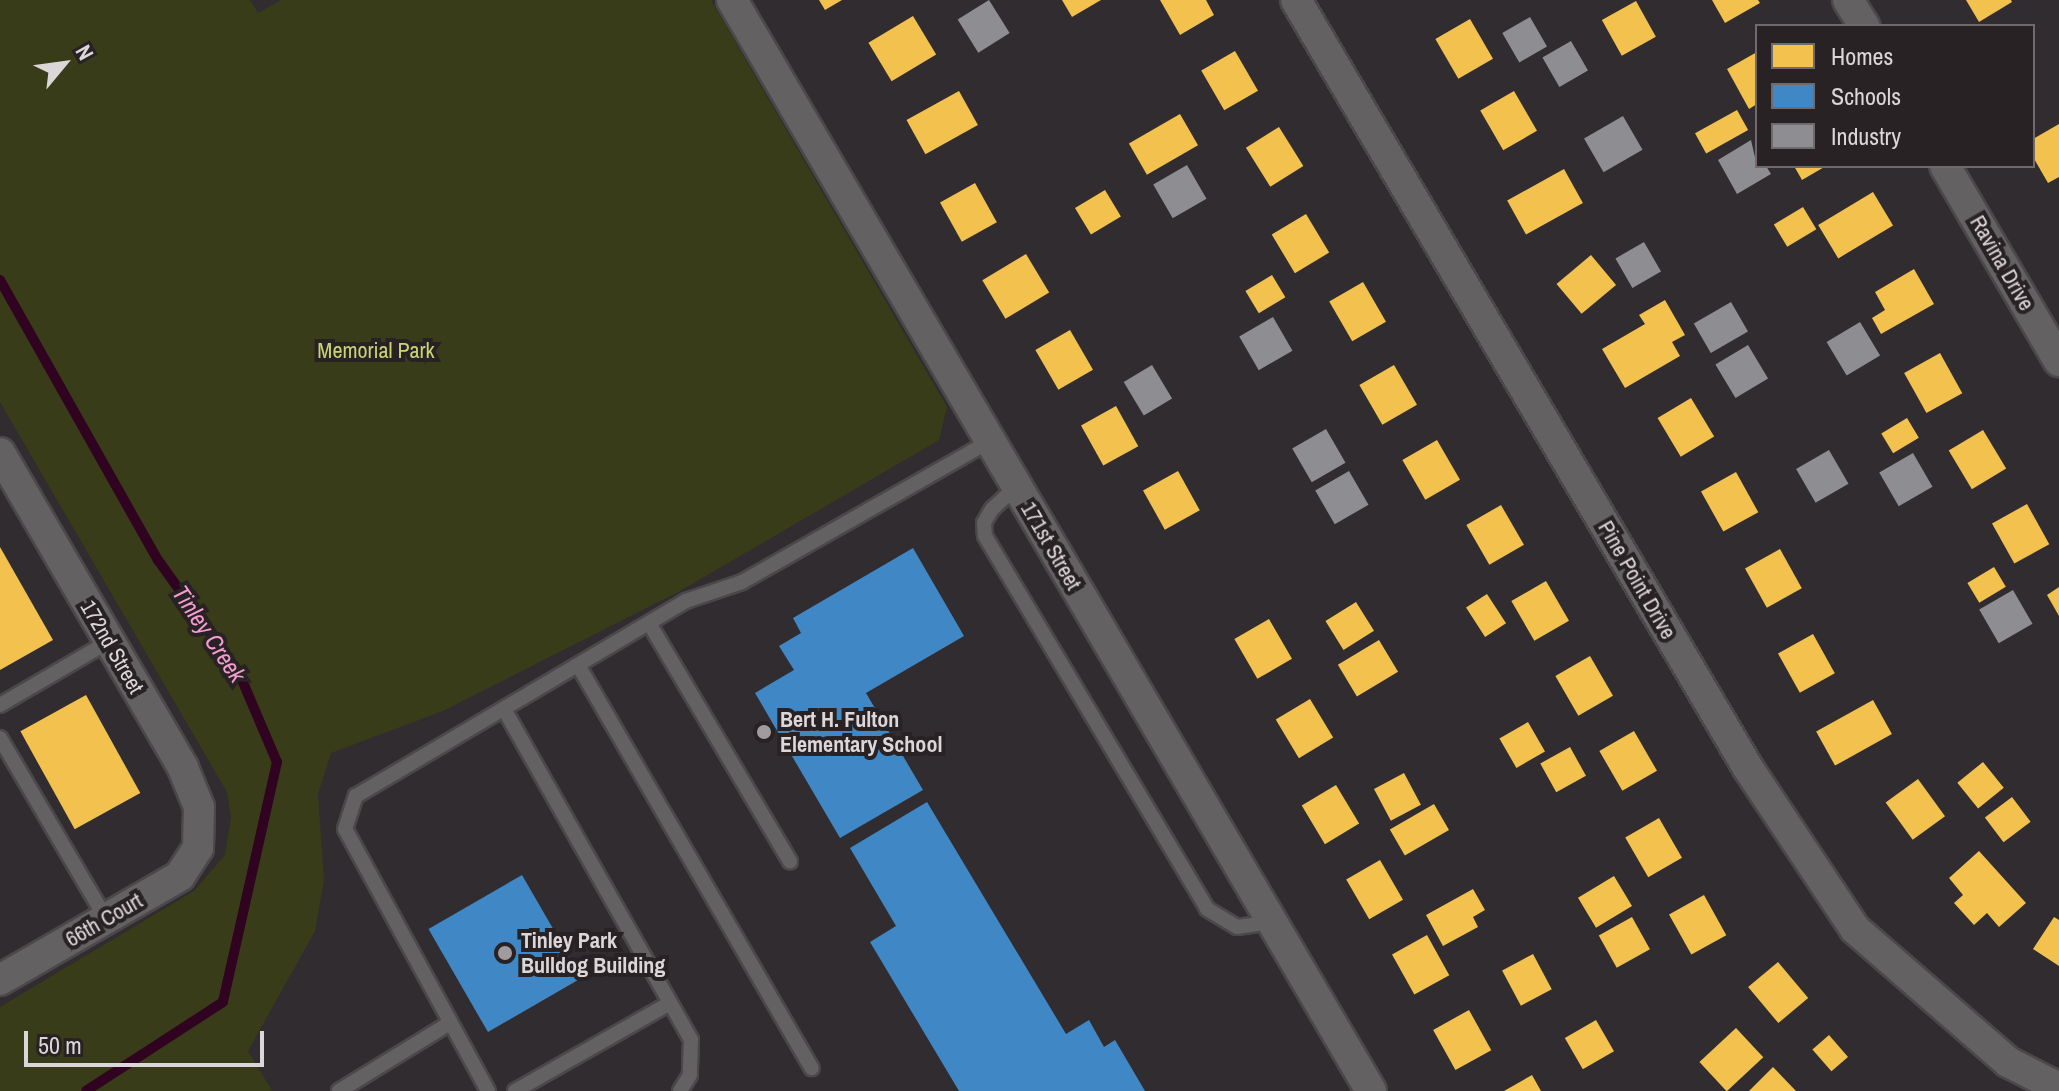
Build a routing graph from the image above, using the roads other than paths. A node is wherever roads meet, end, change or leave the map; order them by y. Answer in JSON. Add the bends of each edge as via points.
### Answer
{"nodes":[{"id":1,"x":732,"y":0,"type":"edge"},
{"id":2,"x":1296,"y":0,"type":"edge"},
{"id":3,"x":1848,"y":0,"type":"edge"},
{"id":4,"x":1863,"y":24,"type":"edge"},
{"id":5,"x":1946,"y":168,"type":"edge"},
{"id":6,"x":2059,"y":361,"type":"edge"},
{"id":7,"x":990,"y":441,"type":"junction"},
{"id":8,"x":0,"y":453,"type":"edge"},
{"id":9,"x":1017,"y":486,"type":"junction"},
{"id":10,"x":649,"y":623,"type":"junction"},
{"id":11,"x":108,"y":642,"type":"junction"},
{"id":12,"x":578,"y":665,"type":"junction"},
{"id":13,"x":0,"y":705,"type":"edge"},
{"id":14,"x":504,"y":709,"type":"junction"},
{"id":15,"x":0,"y":738,"type":"edge"},
{"id":16,"x":198,"y":848,"type":"joint"},
{"id":17,"x":790,"y":861,"type":"dead end"},
{"id":18,"x":106,"y":919,"type":"junction"},
{"id":19,"x":1272,"y":922,"type":"junction"},
{"id":20,"x":2,"y":974,"type":"edge"},
{"id":21,"x":670,"y":1003,"type":"junction"},
{"id":22,"x":450,"y":1023,"type":"junction"},
{"id":23,"x":812,"y":1068,"type":"dead end"},
{"id":24,"x":2059,"y":1088,"type":"edge"},
{"id":25,"x":339,"y":1091,"type":"edge"},
{"id":26,"x":488,"y":1091,"type":"edge"},
{"id":27,"x":515,"y":1091,"type":"edge"},
{"id":28,"x":680,"y":1091,"type":"edge"},
{"id":29,"x":1371,"y":1091,"type":"edge"}],
"edges":[{"from":1,"to":7,"type":"street","name":"171st Street"},
{"from":2,"to":24,"type":"street","name":"Pine Point Drive","via":[[1748,768],[1855,929],[2008,1062]]},
{"from":3,"to":4,"type":"street"},
{"from":5,"to":6,"type":"street","name":"Ravina Drive"},
{"from":7,"to":9,"type":"street","name":"171st Street"},
{"from":7,"to":10,"type":"lane","via":[[742,582],[686,601]]},
{"from":8,"to":11,"type":"street","name":"172nd Street"},
{"from":9,"to":19,"type":"street","name":"171st Street"},
{"from":9,"to":19,"type":"lane","via":[[984,523],[993,549],[1207,909],[1237,927]]},
{"from":10,"to":12,"type":"lane"},
{"from":10,"to":17,"type":"lane"},
{"from":11,"to":13,"type":"lane"},
{"from":11,"to":16,"type":"street","name":"172nd Street","via":[[183,768],[199,807]]},
{"from":12,"to":14,"type":"lane"},
{"from":12,"to":23,"type":"lane"},
{"from":14,"to":21,"type":"lane"},
{"from":14,"to":22,"type":"lane","via":[[356,796],[345,829]]},
{"from":15,"to":18,"type":"lane"},
{"from":16,"to":18,"type":"street","name":"66th Court","via":[[180,876]]},
{"from":18,"to":20,"type":"street","name":"66th Court"},
{"from":19,"to":29,"type":"street","name":"171st Street"},
{"from":21,"to":27,"type":"lane"},
{"from":21,"to":28,"type":"lane","via":[[691,1040],[690,1075]]},
{"from":22,"to":25,"type":"lane"},
{"from":22,"to":26,"type":"lane"}]}
